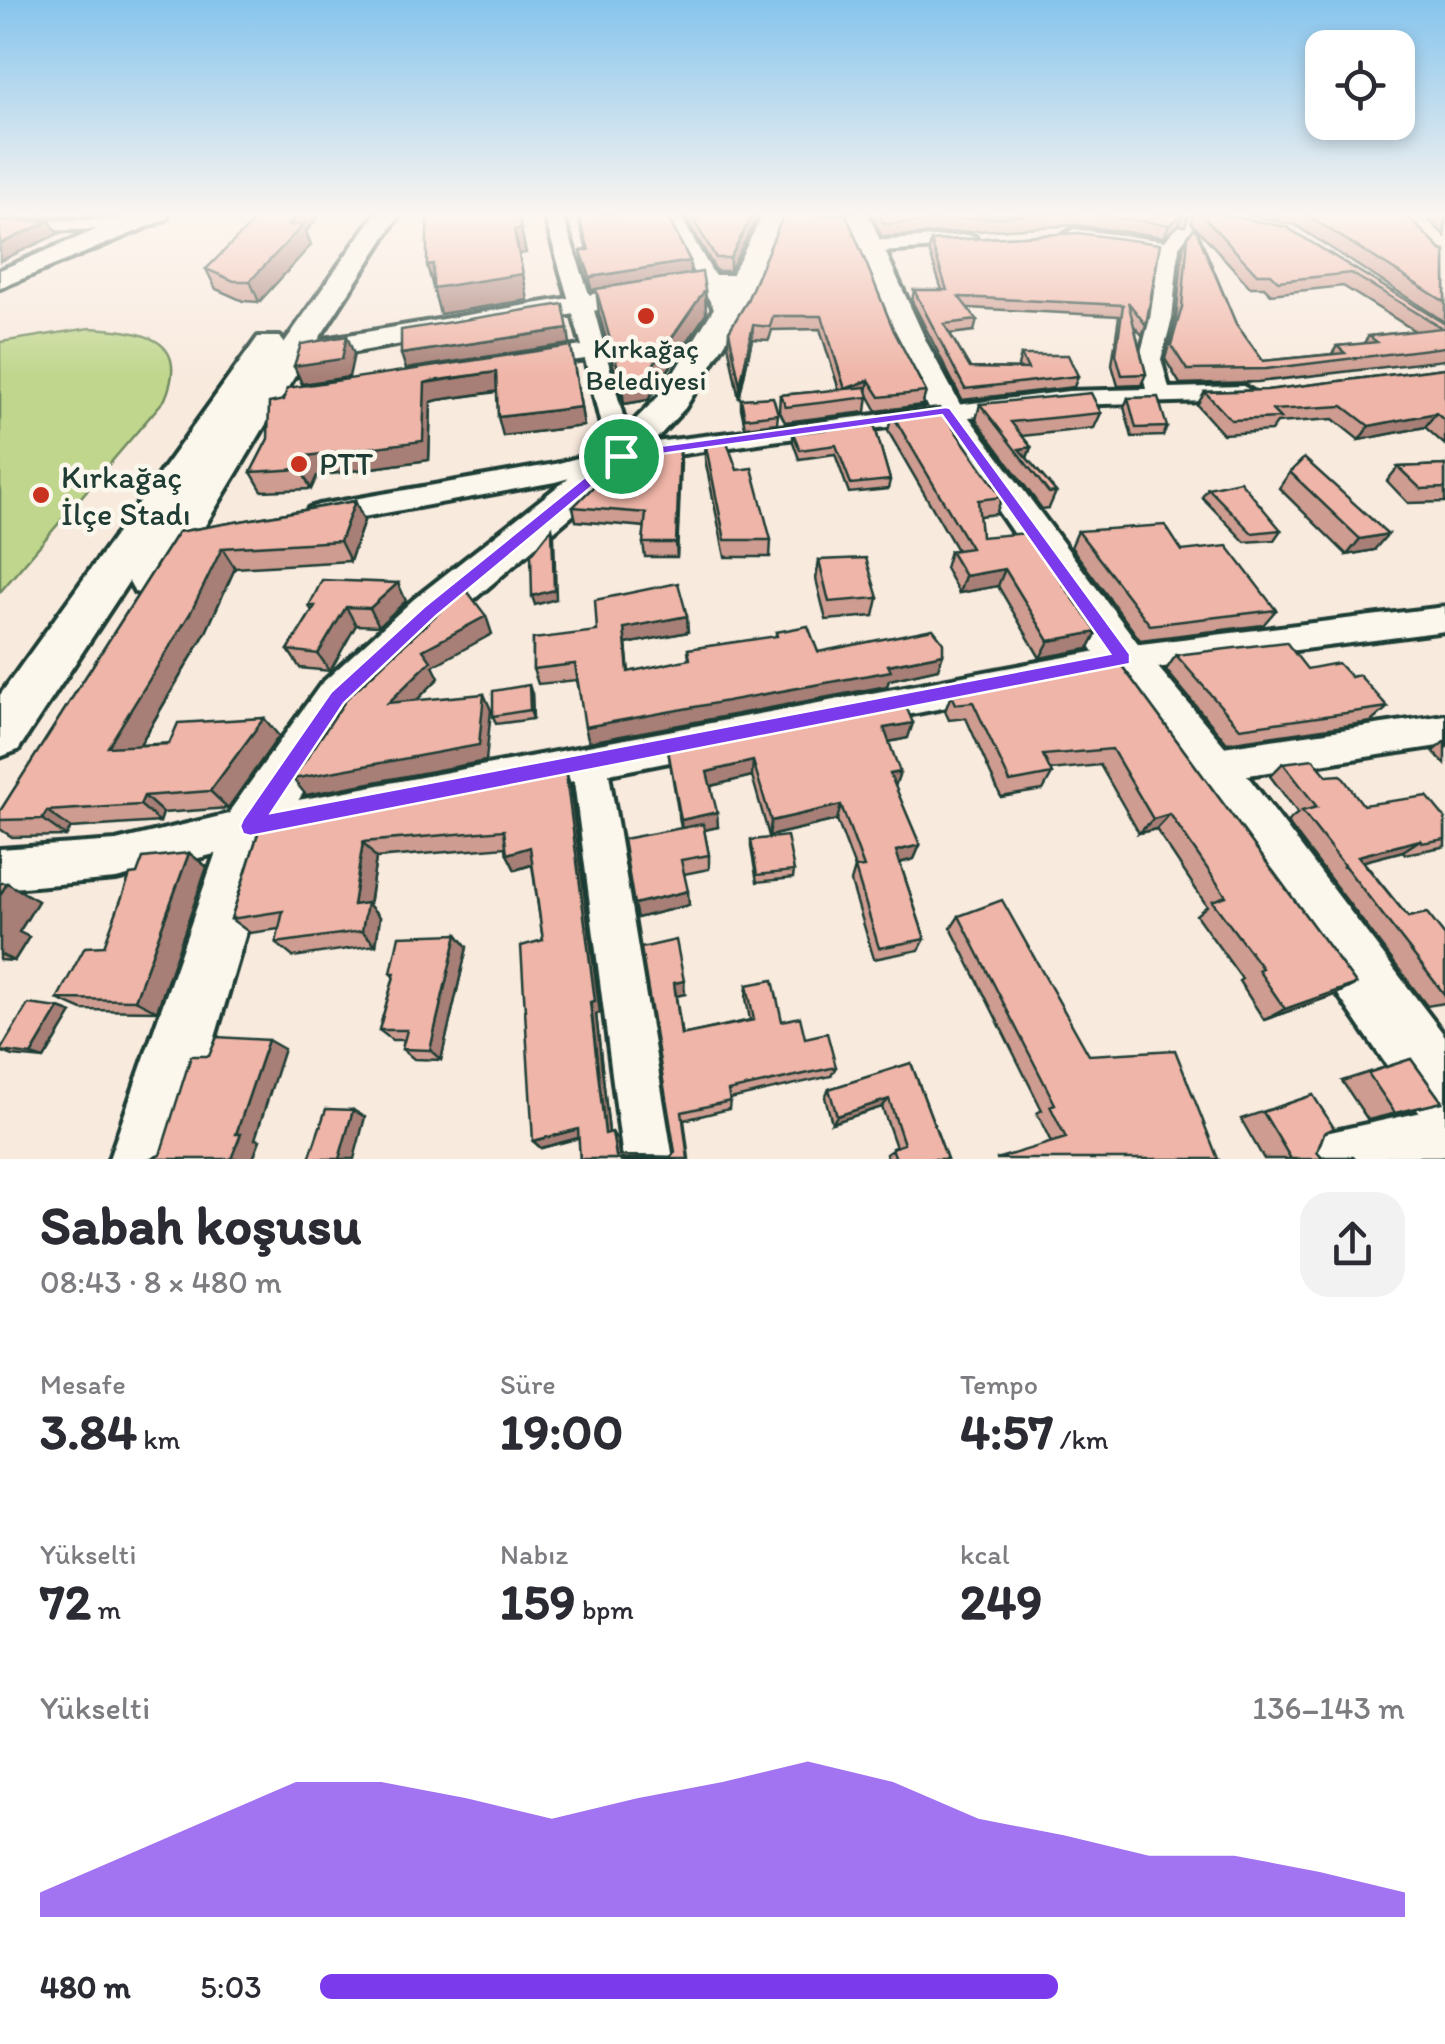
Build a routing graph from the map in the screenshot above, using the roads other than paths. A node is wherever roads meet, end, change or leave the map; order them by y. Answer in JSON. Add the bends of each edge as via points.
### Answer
{"nodes":[{"id":1,"x":29,"y":268,"type":"edge"},
{"id":2,"x":330,"y":268,"type":"edge"},
{"id":3,"x":345,"y":268,"type":"edge"},
{"id":4,"x":570,"y":268,"type":"edge"},
{"id":5,"x":708,"y":268,"type":"edge"},
{"id":6,"x":742,"y":268,"type":"edge"},
{"id":7,"x":882,"y":268,"type":"edge"},
{"id":8,"x":1167,"y":268,"type":"edge"},
{"id":9,"x":0,"y":280,"type":"edge"},
{"id":10,"x":726,"y":294,"type":"junction"},
{"id":11,"x":582,"y":304,"type":"junction"},
{"id":12,"x":594,"y":350,"type":"junction"},
{"id":13,"x":278,"y":353,"type":"junction"},
{"id":14,"x":516,"y":362,"type":"edge"},
{"id":15,"x":1276,"y":391,"type":"edge"},
{"id":16,"x":302,"y":396,"type":"edge"},
{"id":17,"x":1160,"y":398,"type":"junction"},
{"id":18,"x":263,"y":402,"type":"junction"},
{"id":19,"x":946,"y":410,"type":"junction"},
{"id":20,"x":621,"y":456,"type":"junction"},
{"id":21,"x":290,"y":521,"type":"edge"},
{"id":22,"x":135,"y":605,"type":"edge"},
{"id":23,"x":1445,"y":618,"type":"edge"},
{"id":24,"x":1124,"y":659,"type":"junction"},
{"id":25,"x":1445,"y":730,"type":"edge"},
{"id":26,"x":0,"y":735,"type":"edge"},
{"id":27,"x":589,"y":760,"type":"junction"},
{"id":28,"x":1209,"y":765,"type":"junction"},
{"id":29,"x":250,"y":826,"type":"junction"},
{"id":30,"x":0,"y":869,"type":"edge"},
{"id":31,"x":1445,"y":1091,"type":"edge"},
{"id":32,"x":1445,"y":1130,"type":"edge"},
{"id":33,"x":144,"y":1159,"type":"edge"},
{"id":34,"x":648,"y":1159,"type":"edge"},
{"id":35,"x":1321,"y":1159,"type":"edge"}],
"edges":[{"from":1,"to":9,"type":"street"},
{"from":2,"to":13,"type":"street"},
{"from":3,"to":13,"type":"street"},
{"from":4,"to":11,"type":"street"},
{"from":5,"to":10,"type":"street"},
{"from":6,"to":10,"type":"street"},
{"from":7,"to":19,"type":"street"},
{"from":8,"to":17,"type":"street","via":[[1150,358]]},
{"from":10,"to":11,"type":"street"},
{"from":10,"to":20,"type":"street","via":[[673,401]]},
{"from":11,"to":12,"type":"street"},
{"from":11,"to":13,"type":"street"},
{"from":12,"to":14,"type":"street"},
{"from":12,"to":20,"type":"street"},
{"from":13,"to":18,"type":"street"},
{"from":13,"to":26,"type":"street"},
{"from":15,"to":17,"type":"street"},
{"from":16,"to":18,"type":"street"},
{"from":17,"to":19,"type":"street","via":[[1068,398]]},
{"from":18,"to":22,"type":"street","via":[[195,538]]},
{"from":19,"to":20,"type":"street"},
{"from":19,"to":24,"type":"street"},
{"from":20,"to":21,"type":"street"},
{"from":20,"to":29,"type":"street","via":[[430,611],[338,698]]},
{"from":23,"to":24,"type":"street"},
{"from":24,"to":27,"type":"street"},
{"from":24,"to":28,"type":"street"},
{"from":25,"to":28,"type":"street"},
{"from":27,"to":29,"type":"street"},
{"from":27,"to":34,"type":"street"},
{"from":28,"to":31,"type":"street"},
{"from":29,"to":30,"type":"street","via":[[116,860]]},
{"from":29,"to":33,"type":"street"},
{"from":32,"to":35,"type":"street"}]}
